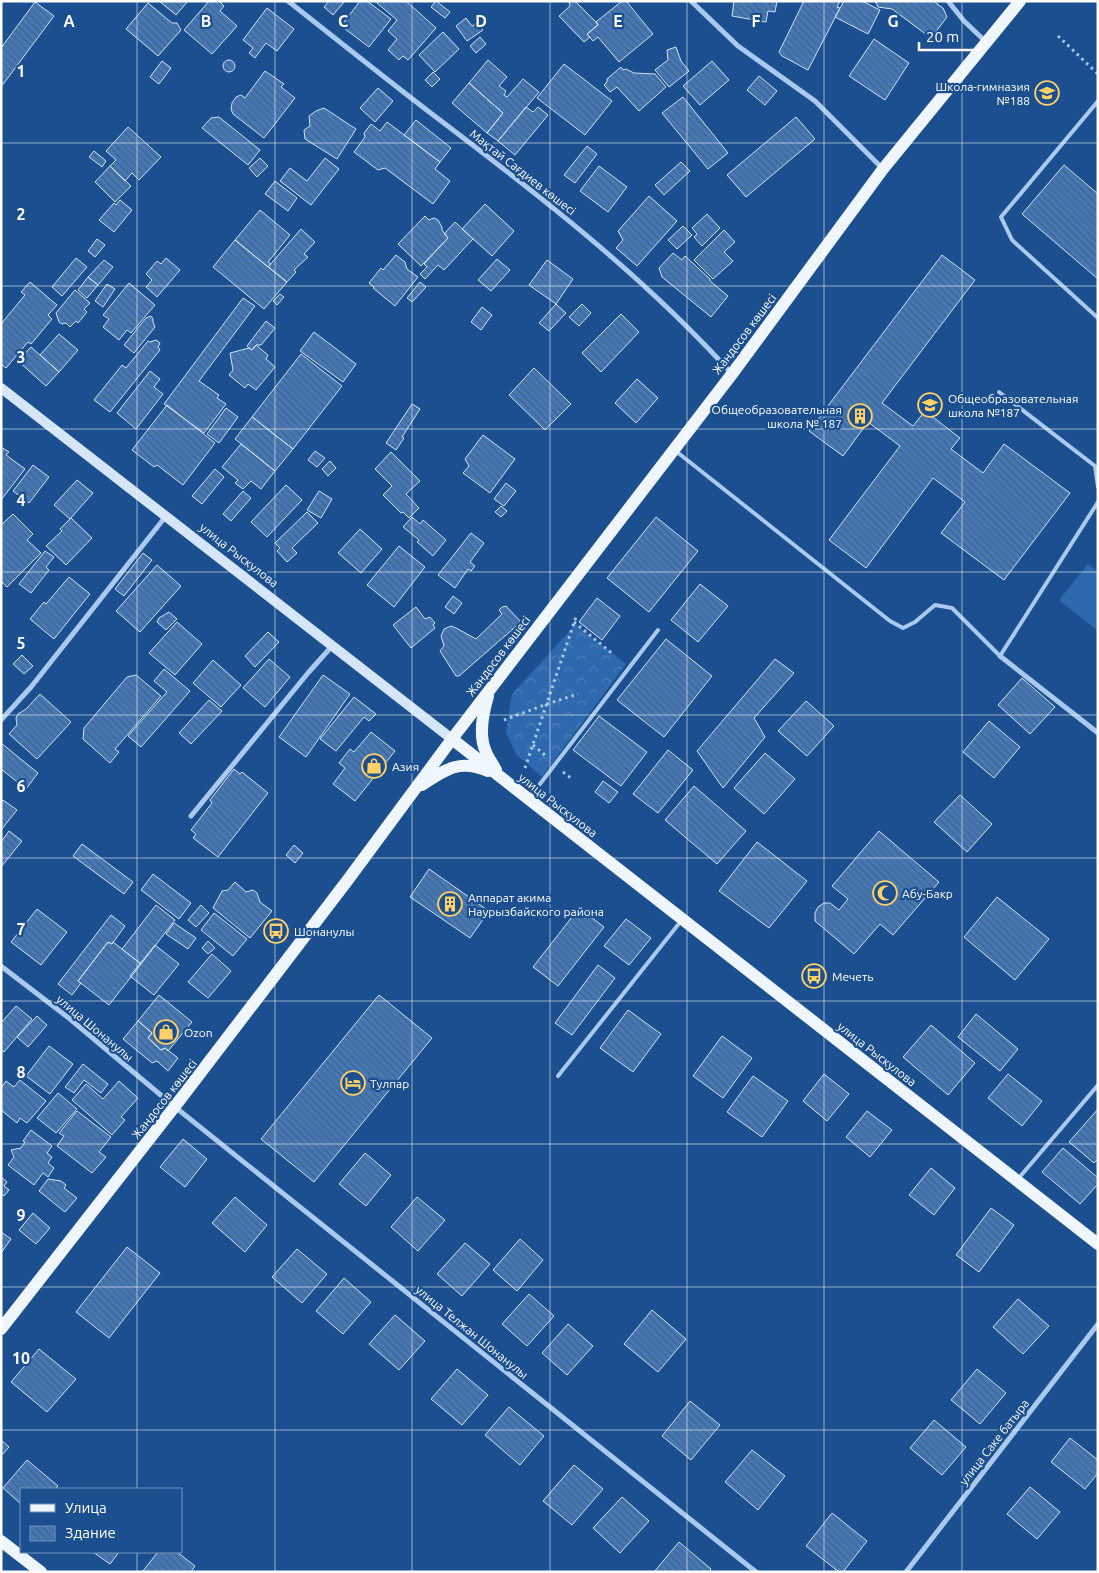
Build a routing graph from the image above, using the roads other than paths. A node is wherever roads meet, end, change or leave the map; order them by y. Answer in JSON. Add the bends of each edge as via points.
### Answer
{"nodes":[{"id":1,"x":288,"y":1,"type":"edge"},
{"id":2,"x":691,"y":1,"type":"edge"},
{"id":3,"x":948,"y":1,"type":"edge"},
{"id":4,"x":1020,"y":1,"type":"edge"},
{"id":5,"x":986,"y":42,"type":"junction"},
{"id":6,"x":1098,"y":101,"type":"edge"},
{"id":7,"x":883,"y":169,"type":"junction"},
{"id":8,"x":1098,"y":318,"type":"edge"},
{"id":9,"x":732,"y":374,"type":"junction"},
{"id":10,"x":1,"y":388,"type":"edge"},
{"id":11,"x":999,"y":392,"type":"dead end"},
{"id":12,"x":673,"y":449,"type":"junction"},
{"id":13,"x":1098,"y":487,"type":"edge"},
{"id":14,"x":1098,"y":502,"type":"edge"},
{"id":15,"x":166,"y":516,"type":"junction"},
{"id":16,"x":658,"y":630,"type":"dead end"},
{"id":17,"x":333,"y":646,"type":"junction"},
{"id":18,"x":1000,"y":656,"type":"junction"},
{"id":19,"x":491,"y":688,"type":"junction"},
{"id":20,"x":1,"y":720,"type":"edge"},
{"id":21,"x":1098,"y":733,"type":"edge"},
{"id":22,"x":452,"y":739,"type":"junction"},
{"id":23,"x":500,"y":776,"type":"junction"},
{"id":24,"x":415,"y":790,"type":"junction"},
{"id":25,"x":529,"y":799,"type":"junction"},
{"id":26,"x":191,"y":816,"type":"dead end"},
{"id":27,"x":683,"y":919,"type":"junction"},
{"id":28,"x":1,"y":966,"type":"edge"},
{"id":29,"x":558,"y":1076,"type":"dead end"},
{"id":30,"x":1098,"y":1085,"type":"edge"},
{"id":31,"x":175,"y":1107,"type":"junction"},
{"id":32,"x":1016,"y":1180,"type":"junction"},
{"id":33,"x":1098,"y":1244,"type":"edge"},
{"id":34,"x":1098,"y":1324,"type":"edge"},
{"id":35,"x":1,"y":1329,"type":"edge"},
{"id":36,"x":1,"y":1541,"type":"edge"},
{"id":37,"x":41,"y":1572,"type":"edge"},
{"id":38,"x":756,"y":1572,"type":"edge"},
{"id":39,"x":906,"y":1572,"type":"edge"}],
"edges":[{"from":1,"to":9,"type":"street","name":"Мақтай Сағдиев көшесі","via":[[578,227],[667,308]]},
{"from":2,"to":7,"type":"street","via":[[738,46],[815,101]]},
{"from":3,"to":5,"type":"street"},
{"from":4,"to":5,"type":"main road","name":"Жандосов көшесі"},
{"from":5,"to":7,"type":"main road","name":"Жандосов көшесі"},
{"from":6,"to":8,"type":"lane","via":[[1001,217],[1012,240]]},
{"from":7,"to":9,"type":"main road","name":"Жандосов көшесі"},
{"from":9,"to":12,"type":"main road","name":"Жандосов көшесі"},
{"from":10,"to":15,"type":"street","name":"улица Рыскулова"},
{"from":11,"to":13,"type":"lane","via":[[1095,466]]},
{"from":12,"to":18,"type":"lane","via":[[890,621],[903,628],[935,604],[952,608]]},
{"from":12,"to":19,"type":"main road","name":"Жандосов көшесі"},
{"from":14,"to":18,"type":"lane"},
{"from":15,"to":17,"type":"street","name":"улица Рыскулова"},
{"from":15,"to":20,"type":"street"},
{"from":16,"to":25,"type":"lane"},
{"from":17,"to":22,"type":"street","name":"улица Рыскулова"},
{"from":17,"to":26,"type":"street"},
{"from":18,"to":21,"type":"street"},
{"from":19,"to":22,"type":"main road","name":"Жандосов көшесі"},
{"from":19,"to":23,"type":"main road","via":[[483,712],[482,730],[485,751]]},
{"from":22,"to":23,"type":"main road","name":"улица Рыскулова"},
{"from":22,"to":24,"type":"main road","name":"Жандосов көшесі"},
{"from":23,"to":24,"type":"main road","via":[[475,766],[452,767]]},
{"from":23,"to":25,"type":"main road","name":"улица Рыскулова"},
{"from":24,"to":31,"type":"main road","name":"Жандосов көшесі"},
{"from":25,"to":27,"type":"main road","name":"улица Рыскулова"},
{"from":27,"to":29,"type":"lane"},
{"from":27,"to":32,"type":"main road","name":"улица Рыскулова"},
{"from":28,"to":31,"type":"street","name":"улица Шонанулы"},
{"from":30,"to":32,"type":"lane"},
{"from":31,"to":35,"type":"main road","name":"Жандосов көшесі"},
{"from":31,"to":38,"type":"street","name":"улица Телжан Шонанулы"},
{"from":32,"to":33,"type":"main road","name":"улица Рыскулова"},
{"from":34,"to":39,"type":"street","name":"улица Саке батыра"},
{"from":36,"to":37,"type":"main road"}]}
